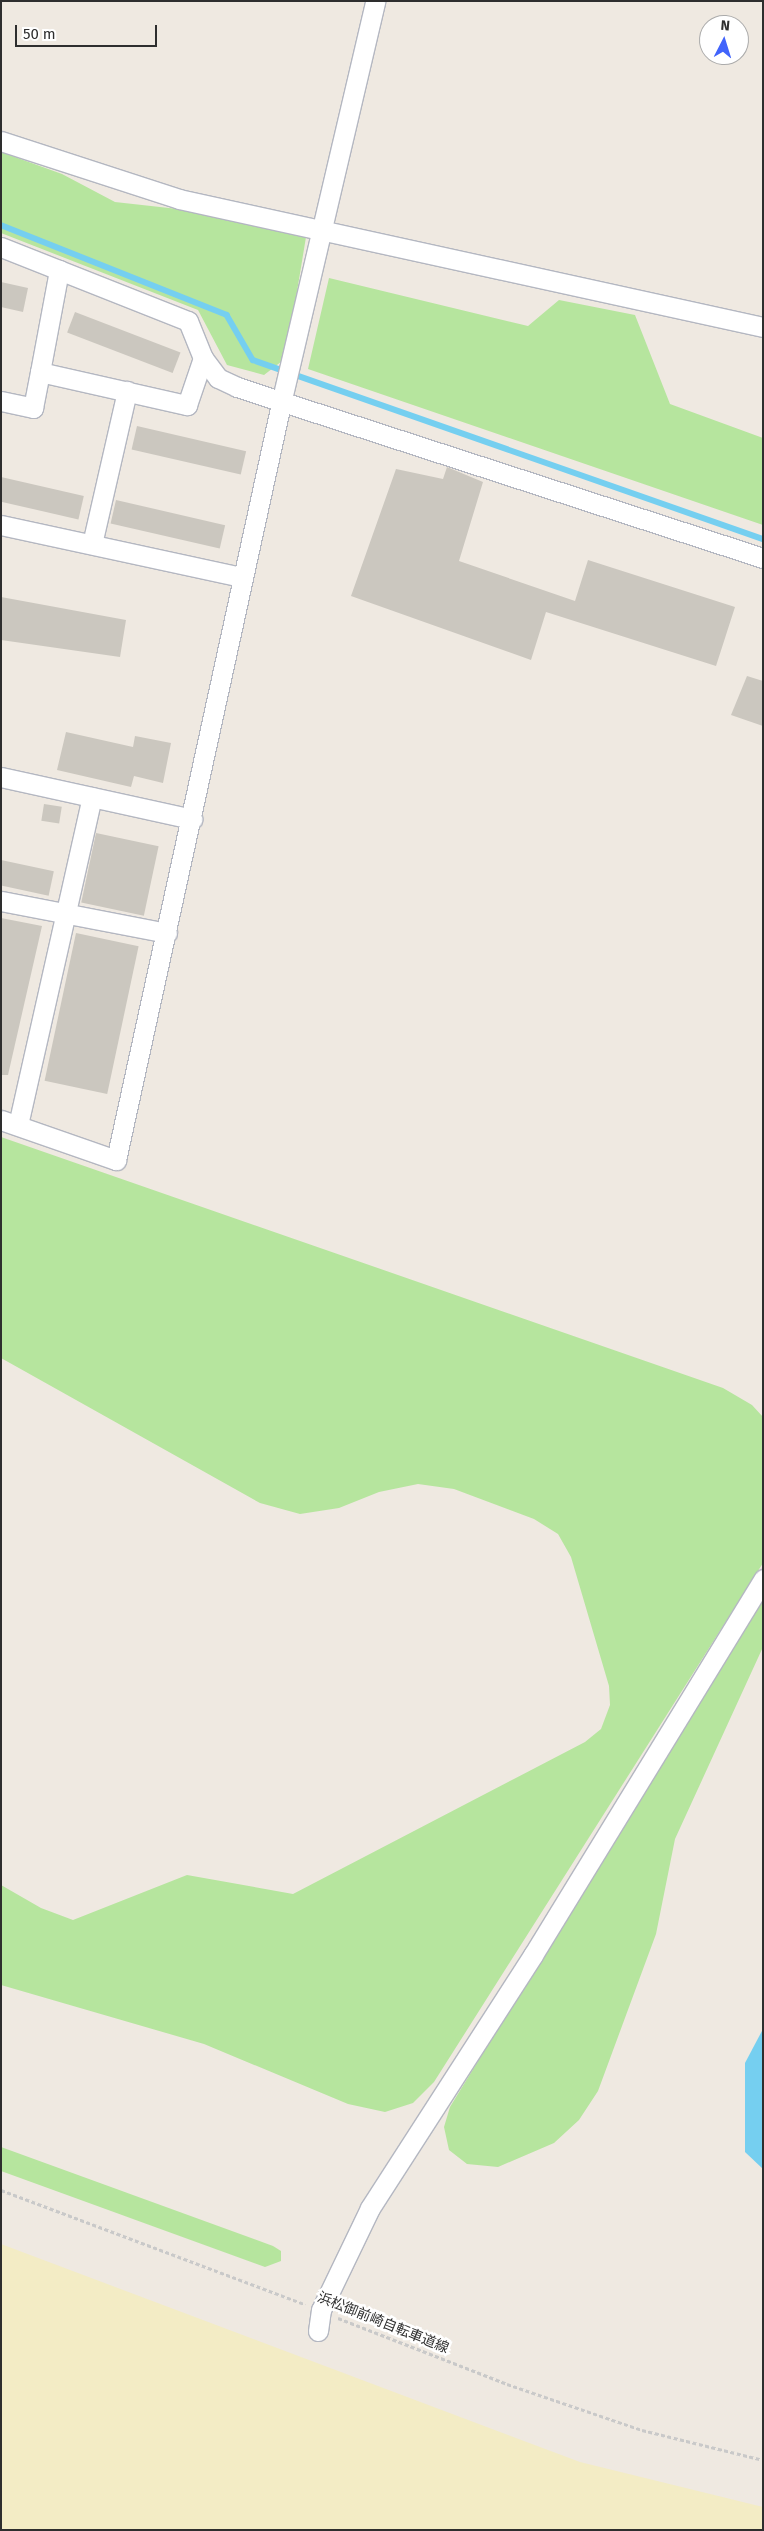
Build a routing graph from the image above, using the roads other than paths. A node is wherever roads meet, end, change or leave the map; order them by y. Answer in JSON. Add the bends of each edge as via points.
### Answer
{"nodes":[{"id":1,"x":374,"y":1,"type":"edge"},
{"id":2,"x":1,"y":141,"type":"edge"},
{"id":3,"x":322,"y":230,"type":"junction"},
{"id":4,"x":1,"y":247,"type":"edge"},
{"id":5,"x":60,"y":270,"type":"junction"},
{"id":6,"x":763,"y":327,"type":"edge"},
{"id":7,"x":203,"y":358,"type":"junction"},
{"id":8,"x":40,"y":372,"type":"junction"},
{"id":9,"x":127,"y":391,"type":"junction"},
{"id":10,"x":282,"y":399,"type":"junction"},
{"id":11,"x":1,"y":401,"type":"edge"},
{"id":12,"x":1,"y":525,"type":"edge"},
{"id":13,"x":92,"y":544,"type":"junction"},
{"id":14,"x":763,"y":558,"type":"edge"},
{"id":15,"x":242,"y":577,"type":"junction"},
{"id":16,"x":1,"y":777,"type":"edge"},
{"id":17,"x":92,"y":797,"type":"junction"},
{"id":18,"x":192,"y":819,"type":"junction"},
{"id":19,"x":1,"y":901,"type":"edge"},
{"id":20,"x":68,"y":914,"type":"junction"},
{"id":21,"x":166,"y":933,"type":"junction"},
{"id":22,"x":9,"y":1122,"type":"edge"},
{"id":23,"x":763,"y":1579,"type":"edge"},
{"id":24,"x":318,"y":2331,"type":"dead end"}],
"edges":[{"from":1,"to":3,"type":"street"},
{"from":2,"to":3,"type":"street","via":[[179,199]]},
{"from":3,"to":6,"type":"street"},
{"from":3,"to":10,"type":"street"},
{"from":4,"to":5,"type":"street"},
{"from":5,"to":7,"type":"street","via":[[188,321]]},
{"from":5,"to":8,"type":"street"},
{"from":7,"to":9,"type":"street","via":[[187,405]]},
{"from":7,"to":10,"type":"street","via":[[218,378]]},
{"from":8,"to":9,"type":"street"},
{"from":8,"to":11,"type":"street","via":[[33,408]]},
{"from":9,"to":13,"type":"street"},
{"from":10,"to":14,"type":"street"},
{"from":10,"to":15,"type":"street"},
{"from":12,"to":13,"type":"street"},
{"from":13,"to":15,"type":"street"},
{"from":15,"to":18,"type":"street"},
{"from":16,"to":17,"type":"street"},
{"from":17,"to":18,"type":"street"},
{"from":17,"to":20,"type":"street"},
{"from":18,"to":21,"type":"street"},
{"from":19,"to":20,"type":"street"},
{"from":20,"to":21,"type":"street"},
{"from":20,"to":22,"type":"street"},
{"from":21,"to":22,"type":"street","via":[[116,1160]]},
{"from":23,"to":24,"type":"street","via":[[533,1955],[370,2208],[321,2310]]}]}
